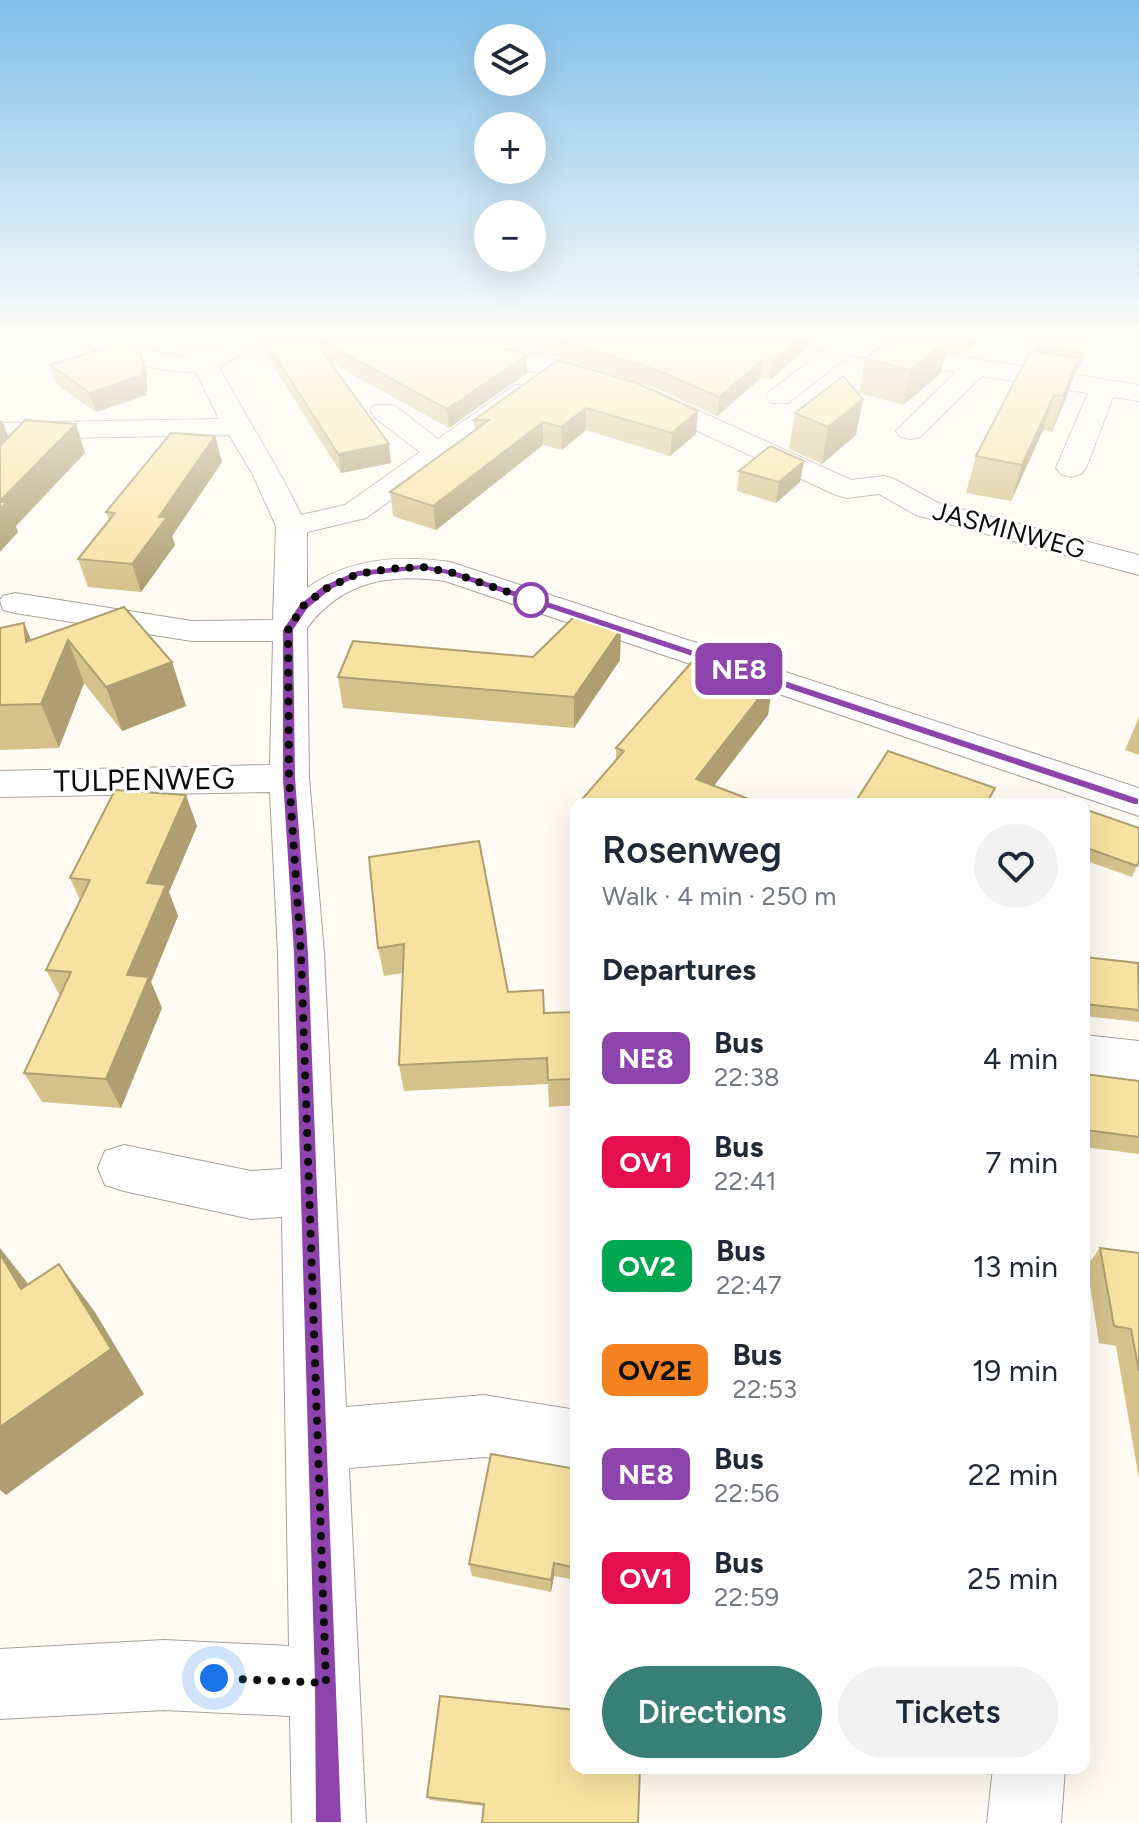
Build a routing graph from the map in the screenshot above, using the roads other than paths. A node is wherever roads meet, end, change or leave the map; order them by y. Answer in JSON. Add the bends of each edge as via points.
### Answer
{"nodes":[{"id":1,"x":233,"y":420,"type":"edge"},
{"id":2,"x":396,"y":420,"type":"edge"},
{"id":3,"x":484,"y":420,"type":"edge"},
{"id":4,"x":696,"y":420,"type":"edge"},
{"id":5,"x":921,"y":420,"type":"edge"},
{"id":6,"x":1090,"y":420,"type":"edge"},
{"id":7,"x":237,"y":427,"type":"junction"},
{"id":8,"x":0,"y":431,"type":"edge"},
{"id":9,"x":910,"y":431,"type":"dead end"},
{"id":10,"x":438,"y":453,"type":"junction"},
{"id":11,"x":1071,"y":468,"type":"dead end"},
{"id":12,"x":291,"y":526,"type":"junction"},
{"id":13,"x":1139,"y":565,"type":"edge"},
{"id":14,"x":15,"y":603,"type":"dead end"},
{"id":15,"x":288,"y":630,"type":"junction"},
{"id":16,"x":289,"y":778,"type":"junction"},
{"id":17,"x":0,"y":784,"type":"edge"},
{"id":18,"x":1139,"y":802,"type":"edge"},
{"id":19,"x":1090,"y":1056,"type":"edge"},
{"id":20,"x":1139,"y":1061,"type":"edge"},
{"id":21,"x":124,"y":1168,"type":"dead end"},
{"id":22,"x":308,"y":1191,"type":"junction"},
{"id":23,"x":317,"y":1440,"type":"junction"},
{"id":24,"x":570,"y":1440,"type":"edge"},
{"id":25,"x":326,"y":1683,"type":"junction"},
{"id":26,"x":0,"y":1684,"type":"edge"},
{"id":27,"x":1028,"y":1774,"type":"edge"},
{"id":28,"x":329,"y":1823,"type":"edge"},
{"id":29,"x":1024,"y":1823,"type":"edge"}],
"edges":[{"from":1,"to":7,"type":"street"},
{"from":2,"to":10,"type":"street"},
{"from":3,"to":10,"type":"street"},
{"from":4,"to":13,"type":"street","name":"JASMINWEG","via":[[847,489],[884,485],[927,509]]},
{"from":5,"to":9,"type":"street"},
{"from":6,"to":11,"type":"street"},
{"from":7,"to":8,"type":"street"},
{"from":7,"to":12,"type":"street","via":[[267,473]]},
{"from":10,"to":12,"type":"street","via":[[355,512]]},
{"from":12,"to":15,"type":"street"},
{"from":14,"to":15,"type":"street","via":[[192,631]]},
{"from":15,"to":16,"type":"street"},
{"from":15,"to":18,"type":"street","via":[[303,606],[357,574],[422,567],[450,572]]},
{"from":16,"to":17,"type":"street","name":"TULPENWEG"},
{"from":16,"to":22,"type":"street"},
{"from":19,"to":20,"type":"street"},
{"from":21,"to":22,"type":"street","via":[[251,1195]]},
{"from":22,"to":23,"type":"street"},
{"from":23,"to":24,"type":"street","via":[[484,1426]]},
{"from":23,"to":25,"type":"street"},
{"from":25,"to":26,"type":"street","via":[[164,1675]]},
{"from":25,"to":28,"type":"street"},
{"from":27,"to":29,"type":"street"}]}
